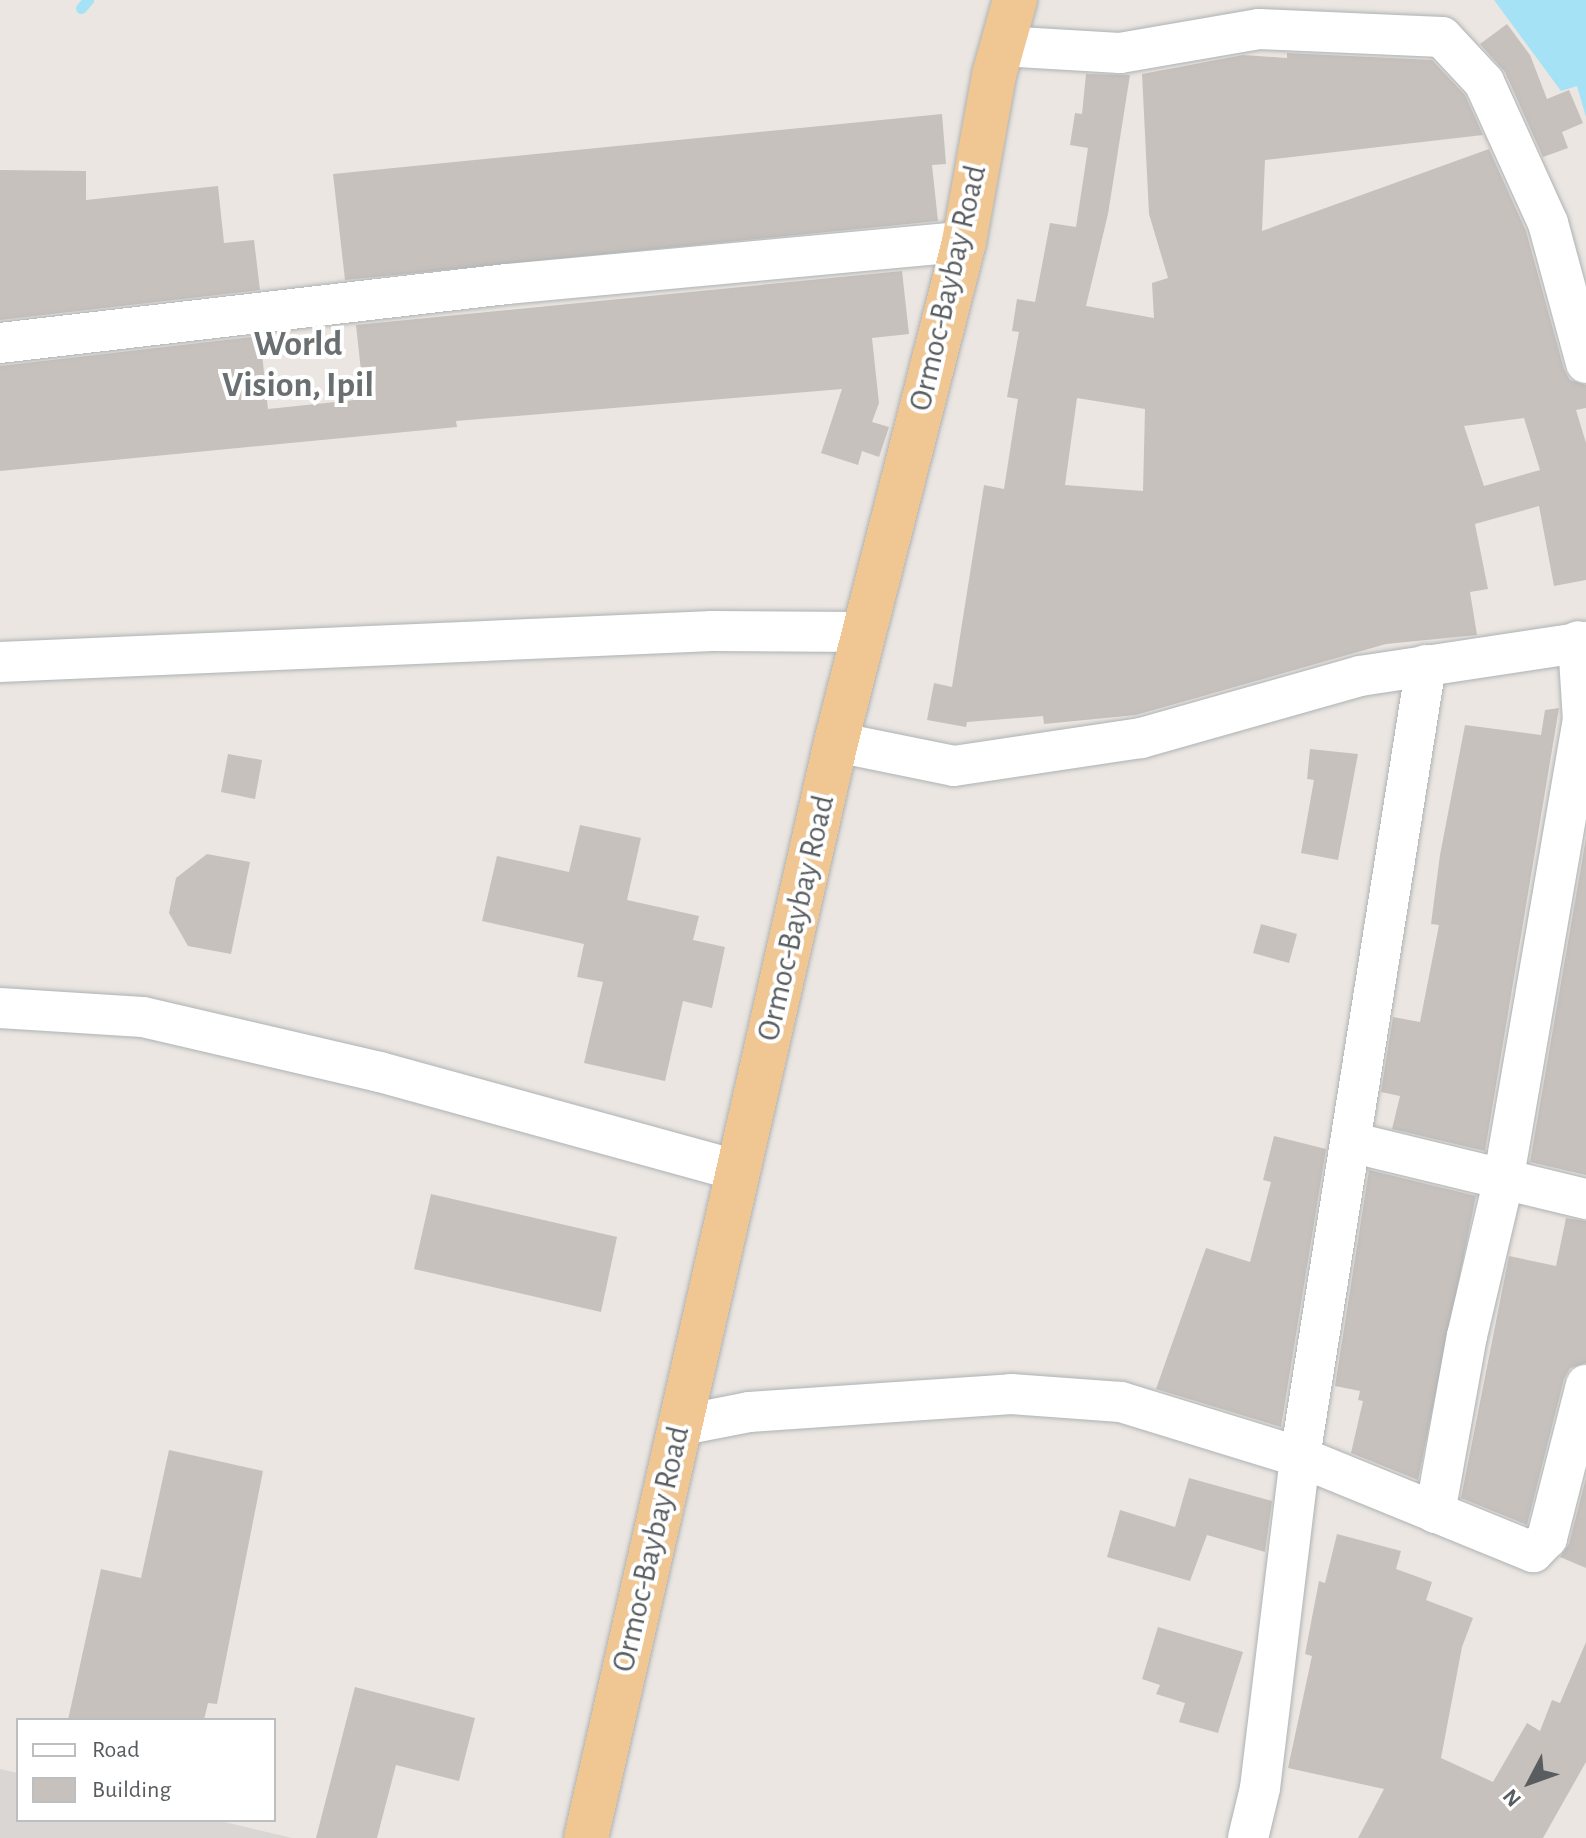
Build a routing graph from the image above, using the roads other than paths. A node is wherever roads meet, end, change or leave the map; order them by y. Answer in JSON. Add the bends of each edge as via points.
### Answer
{"nodes":[{"id":1,"x":1015,"y":0,"type":"edge"},
{"id":2,"x":1001,"y":46,"type":"junction"},
{"id":3,"x":964,"y":242,"type":"junction"},
{"id":4,"x":0,"y":343,"type":"edge"},
{"id":5,"x":1586,"y":363,"type":"edge"},
{"id":6,"x":862,"y":632,"type":"junction"},
{"id":7,"x":1582,"y":641,"type":"edge"},
{"id":8,"x":0,"y":662,"type":"edge"},
{"id":9,"x":1426,"y":665,"type":"junction"},
{"id":10,"x":836,"y":742,"type":"junction"},
{"id":11,"x":0,"y":1008,"type":"edge"},
{"id":12,"x":1354,"y":1143,"type":"junction"},
{"id":13,"x":739,"y":1171,"type":"junction"},
{"id":14,"x":1503,"y":1182,"type":"junction"},
{"id":15,"x":1586,"y":1199,"type":"edge"},
{"id":16,"x":1586,"y":1385,"type":"edge"},
{"id":17,"x":678,"y":1426,"type":"junction"},
{"id":18,"x":1300,"y":1457,"type":"junction"},
{"id":19,"x":1435,"y":1513,"type":"junction"},
{"id":20,"x":586,"y":1838,"type":"edge"},
{"id":21,"x":1248,"y":1838,"type":"edge"}],
"edges":[{"from":1,"to":2,"type":"highway","name":"Ormoc-Baybay Road"},
{"from":2,"to":3,"type":"highway","name":"Ormoc-Baybay Road"},
{"from":2,"to":5,"type":"street","via":[[1120,53],[1259,29],[1442,37],[1484,82],[1548,223]]},
{"from":3,"to":4,"type":"street","via":[[507,284]]},
{"from":3,"to":6,"type":"highway","name":"Ormoc-Baybay Road"},
{"from":6,"to":8,"type":"street","via":[[712,631]]},
{"from":6,"to":10,"type":"highway","name":"Ormoc-Baybay Road"},
{"from":7,"to":9,"type":"street"},
{"from":7,"to":14,"type":"street","via":[[1583,721]]},
{"from":9,"to":10,"type":"street","via":[[1360,676],[1141,738],[954,766]]},
{"from":9,"to":12,"type":"street"},
{"from":10,"to":13,"type":"highway","name":"Ormoc-Baybay Road"},
{"from":11,"to":13,"type":"street","via":[[143,1017],[380,1072]]},
{"from":12,"to":14,"type":"street"},
{"from":12,"to":18,"type":"street"},
{"from":13,"to":17,"type":"highway","name":"Ormoc-Baybay Road"},
{"from":14,"to":15,"type":"street"},
{"from":14,"to":19,"type":"street","via":[[1467,1336]]},
{"from":16,"to":19,"type":"street","via":[[1547,1538],[1533,1552]]},
{"from":17,"to":18,"type":"street","via":[[749,1412],[1011,1394],[1121,1402]]},
{"from":17,"to":20,"type":"highway","name":"Ormoc-Baybay Road"},
{"from":18,"to":19,"type":"street"},
{"from":18,"to":21,"type":"street","via":[[1260,1788]]}]}
